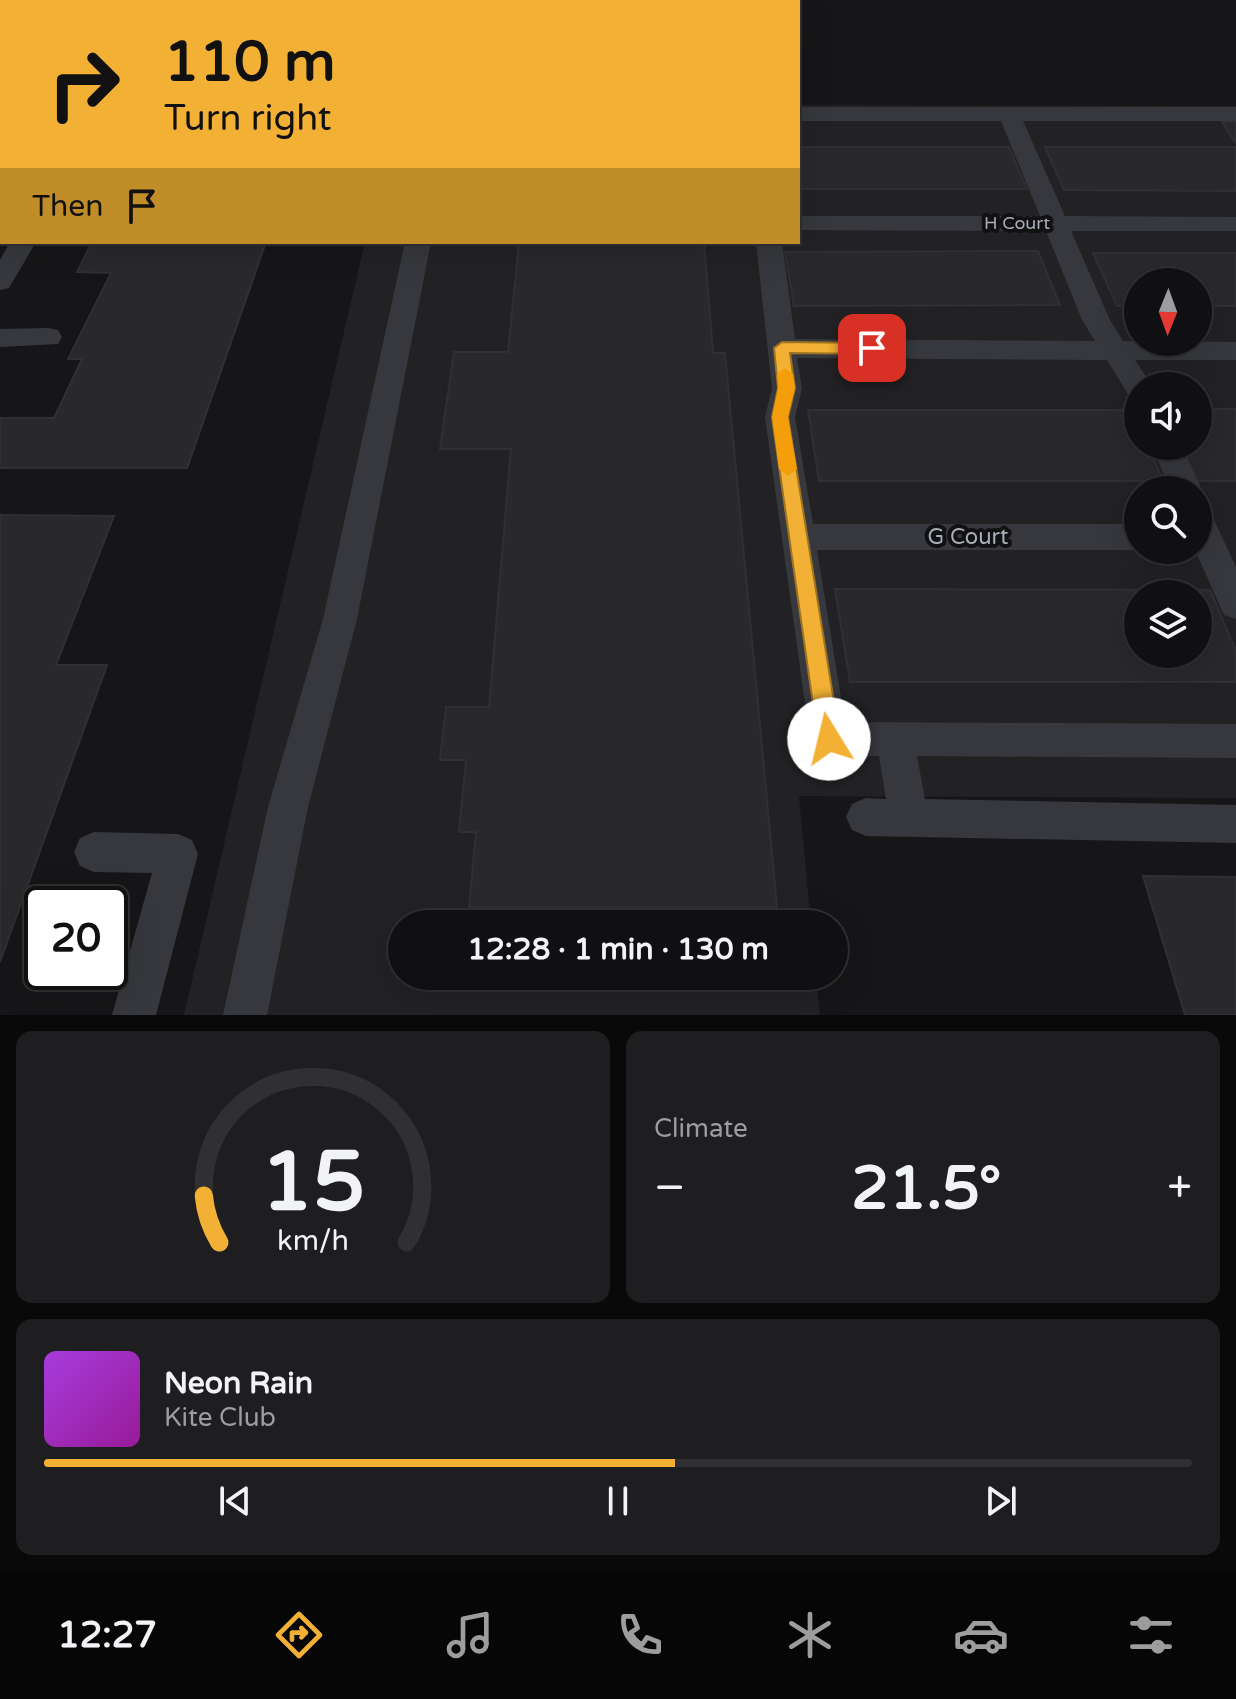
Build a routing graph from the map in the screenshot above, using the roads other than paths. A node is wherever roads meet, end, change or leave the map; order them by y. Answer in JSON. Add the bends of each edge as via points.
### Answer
{"nodes":[{"id":1,"x":800,"y":114,"type":"edge"},
{"id":2,"x":1009,"y":114,"type":"junction"},
{"id":3,"x":1236,"y":114,"type":"edge"},
{"id":4,"x":800,"y":223,"type":"edge"},
{"id":5,"x":1057,"y":223,"type":"junction"},
{"id":6,"x":1236,"y":224,"type":"edge"},
{"id":7,"x":22,"y":244,"type":"edge"},
{"id":8,"x":418,"y":244,"type":"edge"},
{"id":9,"x":769,"y":244,"type":"edge"},
{"id":10,"x":0,"y":282,"type":"edge"},
{"id":11,"x":48,"y":337,"type":"dead end"},
{"id":12,"x":0,"y":338,"type":"edge"},
{"id":13,"x":782,"y":348,"type":"junction"},
{"id":14,"x":1112,"y":350,"type":"junction"},
{"id":15,"x":1236,"y":351,"type":"edge"},
{"id":16,"x":1127,"y":372,"type":"edge"},
{"id":17,"x":798,"y":537,"type":"junction"},
{"id":18,"x":1124,"y":537,"type":"edge"},
{"id":19,"x":1212,"y":538,"type":"edge"},
{"id":20,"x":1236,"y":605,"type":"edge"},
{"id":21,"x":895,"y":739,"type":"junction"},
{"id":22,"x":1236,"y":741,"type":"edge"},
{"id":23,"x":866,"y":817,"type":"dead end"},
{"id":24,"x":909,"y":818,"type":"junction"},
{"id":25,"x":1236,"y":824,"type":"edge"},
{"id":26,"x":94,"y":852,"type":"dead end"},
{"id":27,"x":134,"y":1015,"type":"edge"},
{"id":28,"x":245,"y":1015,"type":"edge"}],
"edges":[{"from":1,"to":2,"type":"lane"},
{"from":2,"to":3,"type":"lane"},
{"from":2,"to":5,"type":"lane"},
{"from":4,"to":5,"type":"lane","name":"H Court"},
{"from":5,"to":6,"type":"lane","name":"H Court"},
{"from":5,"to":14,"type":"lane"},
{"from":7,"to":10,"type":"lane"},
{"from":8,"to":28,"type":"lane","via":[[340,619],[288,807]]},
{"from":9,"to":13,"type":"lane"},
{"from":11,"to":12,"type":"lane"},
{"from":13,"to":14,"type":"lane"},
{"from":13,"to":17,"type":"lane","via":[[787,388],[780,417]]},
{"from":14,"to":15,"type":"lane"},
{"from":14,"to":16,"type":"lane"},
{"from":17,"to":18,"type":"lane","name":"G Court"},
{"from":17,"to":21,"type":"lane","via":[[829,739]]},
{"from":19,"to":20,"type":"lane"},
{"from":21,"to":22,"type":"lane"},
{"from":21,"to":24,"type":"lane"},
{"from":23,"to":24,"type":"lane"},
{"from":24,"to":25,"type":"lane"},
{"from":26,"to":27,"type":"lane","via":[[178,854]]}]}
